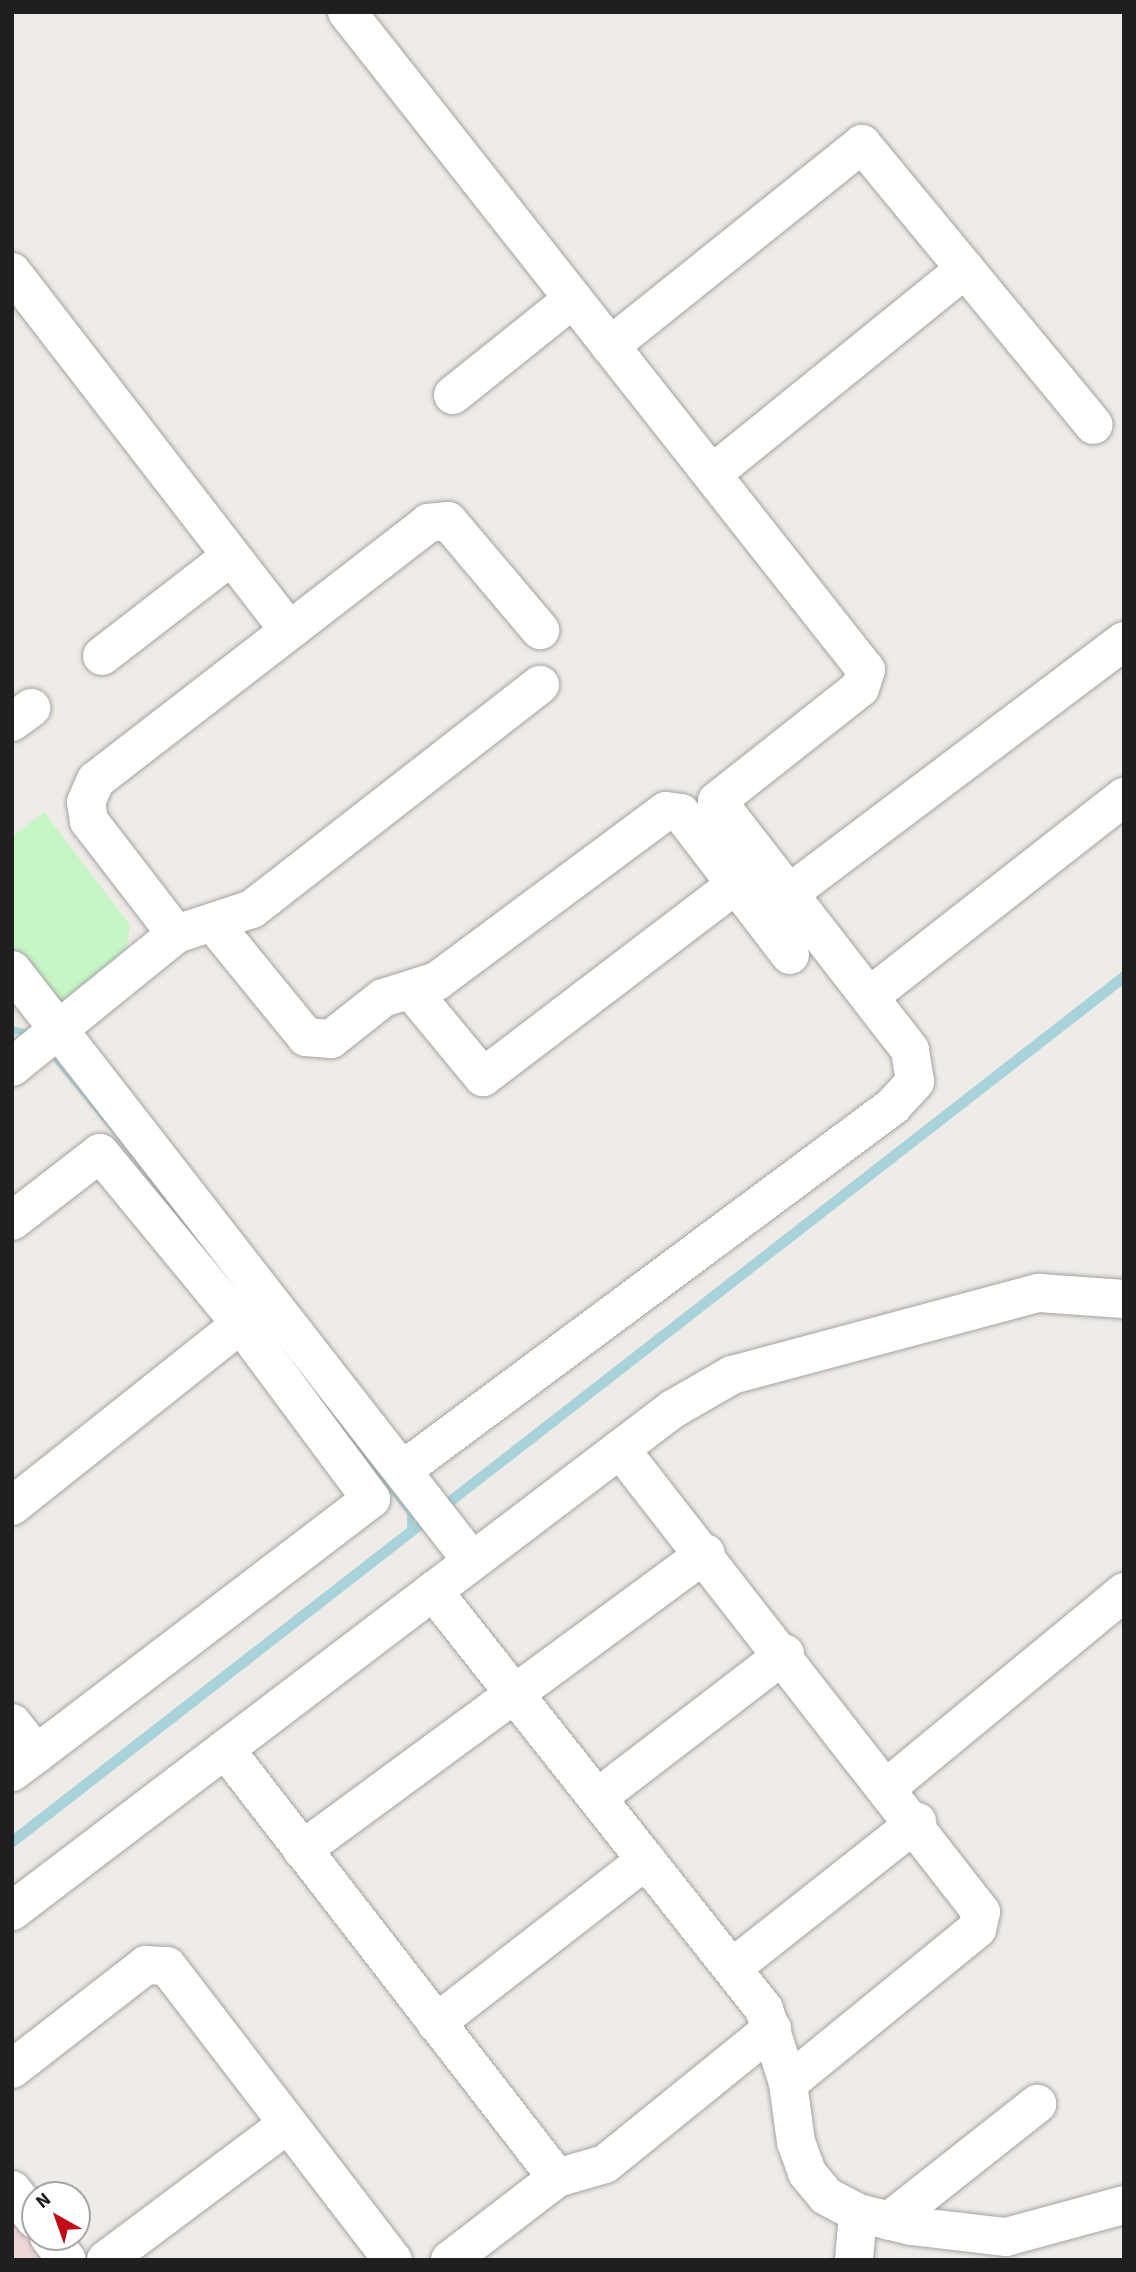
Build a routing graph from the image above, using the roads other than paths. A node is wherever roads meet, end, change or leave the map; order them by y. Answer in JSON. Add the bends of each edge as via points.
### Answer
{"nodes":[{"id":1,"x":347,"y":12,"type":"edge"},
{"id":2,"x":965,"y":269,"type":"junction"},
{"id":3,"x":12,"y":272,"type":"edge"},
{"id":4,"x":573,"y":299,"type":"junction"},
{"id":5,"x":610,"y":346,"type":"junction"},
{"id":6,"x":453,"y":395,"type":"dead end"},
{"id":7,"x":1094,"y":425,"type":"dead end"},
{"id":8,"x":712,"y":474,"type":"junction"},
{"id":9,"x":229,"y":558,"type":"junction"},
{"id":10,"x":540,"y":630,"type":"dead end"},
{"id":11,"x":289,"y":631,"type":"junction"},
{"id":12,"x":1124,"y":641,"type":"edge"},
{"id":13,"x":102,"y":656,"type":"dead end"},
{"id":14,"x":540,"y":685,"type":"dead end"},
{"id":15,"x":1124,"y":797,"type":"edge"},
{"id":16,"x":736,"y":884,"type":"junction"},
{"id":17,"x":791,"y":892,"type":"junction"},
{"id":18,"x":214,"y":924,"type":"junction"},
{"id":19,"x":176,"y":934,"type":"junction"},
{"id":20,"x":790,"y":955,"type":"dead end"},
{"id":21,"x":12,"y":970,"type":"edge"},
{"id":22,"x":411,"y":990,"type":"junction"},
{"id":23,"x":870,"y":996,"type":"junction"},
{"id":24,"x":60,"y":1031,"type":"junction"},
{"id":25,"x":12,"y":1067,"type":"edge"},
{"id":26,"x":12,"y":1221,"type":"edge"},
{"id":27,"x":1124,"y":1299,"type":"edge"},
{"id":28,"x":241,"y":1324,"type":"junction"},
{"id":29,"x":620,"y":1449,"type":"junction"},
{"id":30,"x":404,"y":1469,"type":"junction"},
{"id":31,"x":12,"y":1506,"type":"edge"},
{"id":32,"x":706,"y":1553,"type":"junction"},
{"id":33,"x":472,"y":1561,"type":"junction"},
{"id":34,"x":433,"y":1591,"type":"junction"},
{"id":35,"x":1124,"y":1592,"type":"edge"},
{"id":36,"x":785,"y":1654,"type":"junction"},
{"id":37,"x":515,"y":1695,"type":"junction"},
{"id":38,"x":12,"y":1723,"type":"edge"},
{"id":39,"x":225,"y":1749,"type":"junction"},
{"id":40,"x":24,"y":1763,"type":"edge"},
{"id":41,"x":889,"y":1786,"type":"junction"},
{"id":42,"x":597,"y":1798,"type":"junction"},
{"id":43,"x":917,"y":1822,"type":"junction"},
{"id":44,"x":302,"y":1850,"type":"junction"},
{"id":45,"x":646,"y":1860,"type":"junction"},
{"id":46,"x":12,"y":1911,"type":"edge"},
{"id":47,"x":732,"y":1968,"type":"junction"},
{"id":48,"x":436,"y":2023,"type":"junction"},
{"id":49,"x":772,"y":2029,"type":"junction"},
{"id":50,"x":12,"y":2068,"type":"edge"},
{"id":51,"x":788,"y":2083,"type":"junction"},
{"id":52,"x":1037,"y":2104,"type":"dead end"},
{"id":53,"x":288,"y":2124,"type":"junction"},
{"id":54,"x":557,"y":2178,"type":"junction"},
{"id":55,"x":1124,"y":2205,"type":"edge"},
{"id":56,"x":874,"y":2217,"type":"junction"},
{"id":57,"x":1025,"y":2247,"type":"edge"},
{"id":58,"x":106,"y":2260,"type":"edge"},
{"id":59,"x":393,"y":2260,"type":"edge"},
{"id":60,"x":450,"y":2260,"type":"edge"},
{"id":61,"x":854,"y":2260,"type":"edge"}],
"edges":[{"from":1,"to":4,"type":"street"},
{"from":2,"to":5,"type":"street","via":[[862,144]]},
{"from":2,"to":7,"type":"street"},
{"from":2,"to":8,"type":"street"},
{"from":3,"to":9,"type":"street"},
{"from":4,"to":5,"type":"street"},
{"from":4,"to":6,"type":"street"},
{"from":5,"to":8,"type":"street"},
{"from":8,"to":17,"type":"street","via":[[866,670],[860,688],[717,801]]},
{"from":9,"to":11,"type":"street"},
{"from":9,"to":13,"type":"street"},
{"from":10,"to":11,"type":"street","via":[[449,521],[428,523]]},
{"from":11,"to":19,"type":"street","via":[[96,780],[86,802],[89,821]]},
{"from":12,"to":17,"type":"street"},
{"from":14,"to":18,"type":"street","via":[[251,909]]},
{"from":15,"to":23,"type":"street"},
{"from":16,"to":20,"type":"street"},
{"from":16,"to":22,"type":"street","via":[[681,813],[666,811],[437,981]]},
{"from":16,"to":22,"type":"street","via":[[483,1077]]},
{"from":17,"to":23,"type":"street"},
{"from":18,"to":19,"type":"street"},
{"from":18,"to":22,"type":"street","via":[[306,1037],[331,1039],[383,998]]},
{"from":19,"to":24,"type":"street"},
{"from":21,"to":24,"type":"street"},
{"from":23,"to":30,"type":"street","via":[[909,1049],[915,1082],[906,1094]]},
{"from":24,"to":25,"type":"street"},
{"from":24,"to":30,"type":"street"},
{"from":26,"to":28,"type":"street","via":[[100,1153]]},
{"from":27,"to":29,"type":"street","via":[[1039,1293],[808,1350],[732,1375],[673,1409]]},
{"from":28,"to":31,"type":"street"},
{"from":28,"to":40,"type":"street","via":[[371,1499]]},
{"from":29,"to":32,"type":"street"},
{"from":29,"to":33,"type":"street"},
{"from":30,"to":33,"type":"street"},
{"from":32,"to":36,"type":"street"},
{"from":32,"to":37,"type":"street"},
{"from":33,"to":34,"type":"street"},
{"from":34,"to":37,"type":"street"},
{"from":34,"to":39,"type":"street"},
{"from":35,"to":41,"type":"street"},
{"from":36,"to":41,"type":"street"},
{"from":36,"to":42,"type":"street"},
{"from":37,"to":42,"type":"street"},
{"from":37,"to":44,"type":"street"},
{"from":38,"to":40,"type":"street"},
{"from":39,"to":44,"type":"street"},
{"from":39,"to":46,"type":"street"},
{"from":41,"to":43,"type":"street"},
{"from":42,"to":45,"type":"street"},
{"from":43,"to":47,"type":"street"},
{"from":43,"to":51,"type":"street","via":[[974,1894],[981,1912],[976,1929]]},
{"from":44,"to":48,"type":"street"},
{"from":45,"to":47,"type":"street"},
{"from":45,"to":48,"type":"street"},
{"from":47,"to":49,"type":"street"},
{"from":48,"to":54,"type":"street"},
{"from":49,"to":51,"type":"street"},
{"from":49,"to":54,"type":"street","via":[[605,2164]]},
{"from":50,"to":53,"type":"street","via":[[146,1965],[167,1966]]},
{"from":51,"to":56,"type":"street","via":[[807,2173],[826,2196]]},
{"from":52,"to":56,"type":"street"},
{"from":53,"to":58,"type":"street"},
{"from":53,"to":59,"type":"street"},
{"from":54,"to":60,"type":"street"},
{"from":55,"to":57,"type":"street"},
{"from":56,"to":57,"type":"street","via":[[1006,2237]]},
{"from":56,"to":61,"type":"street"}]}
